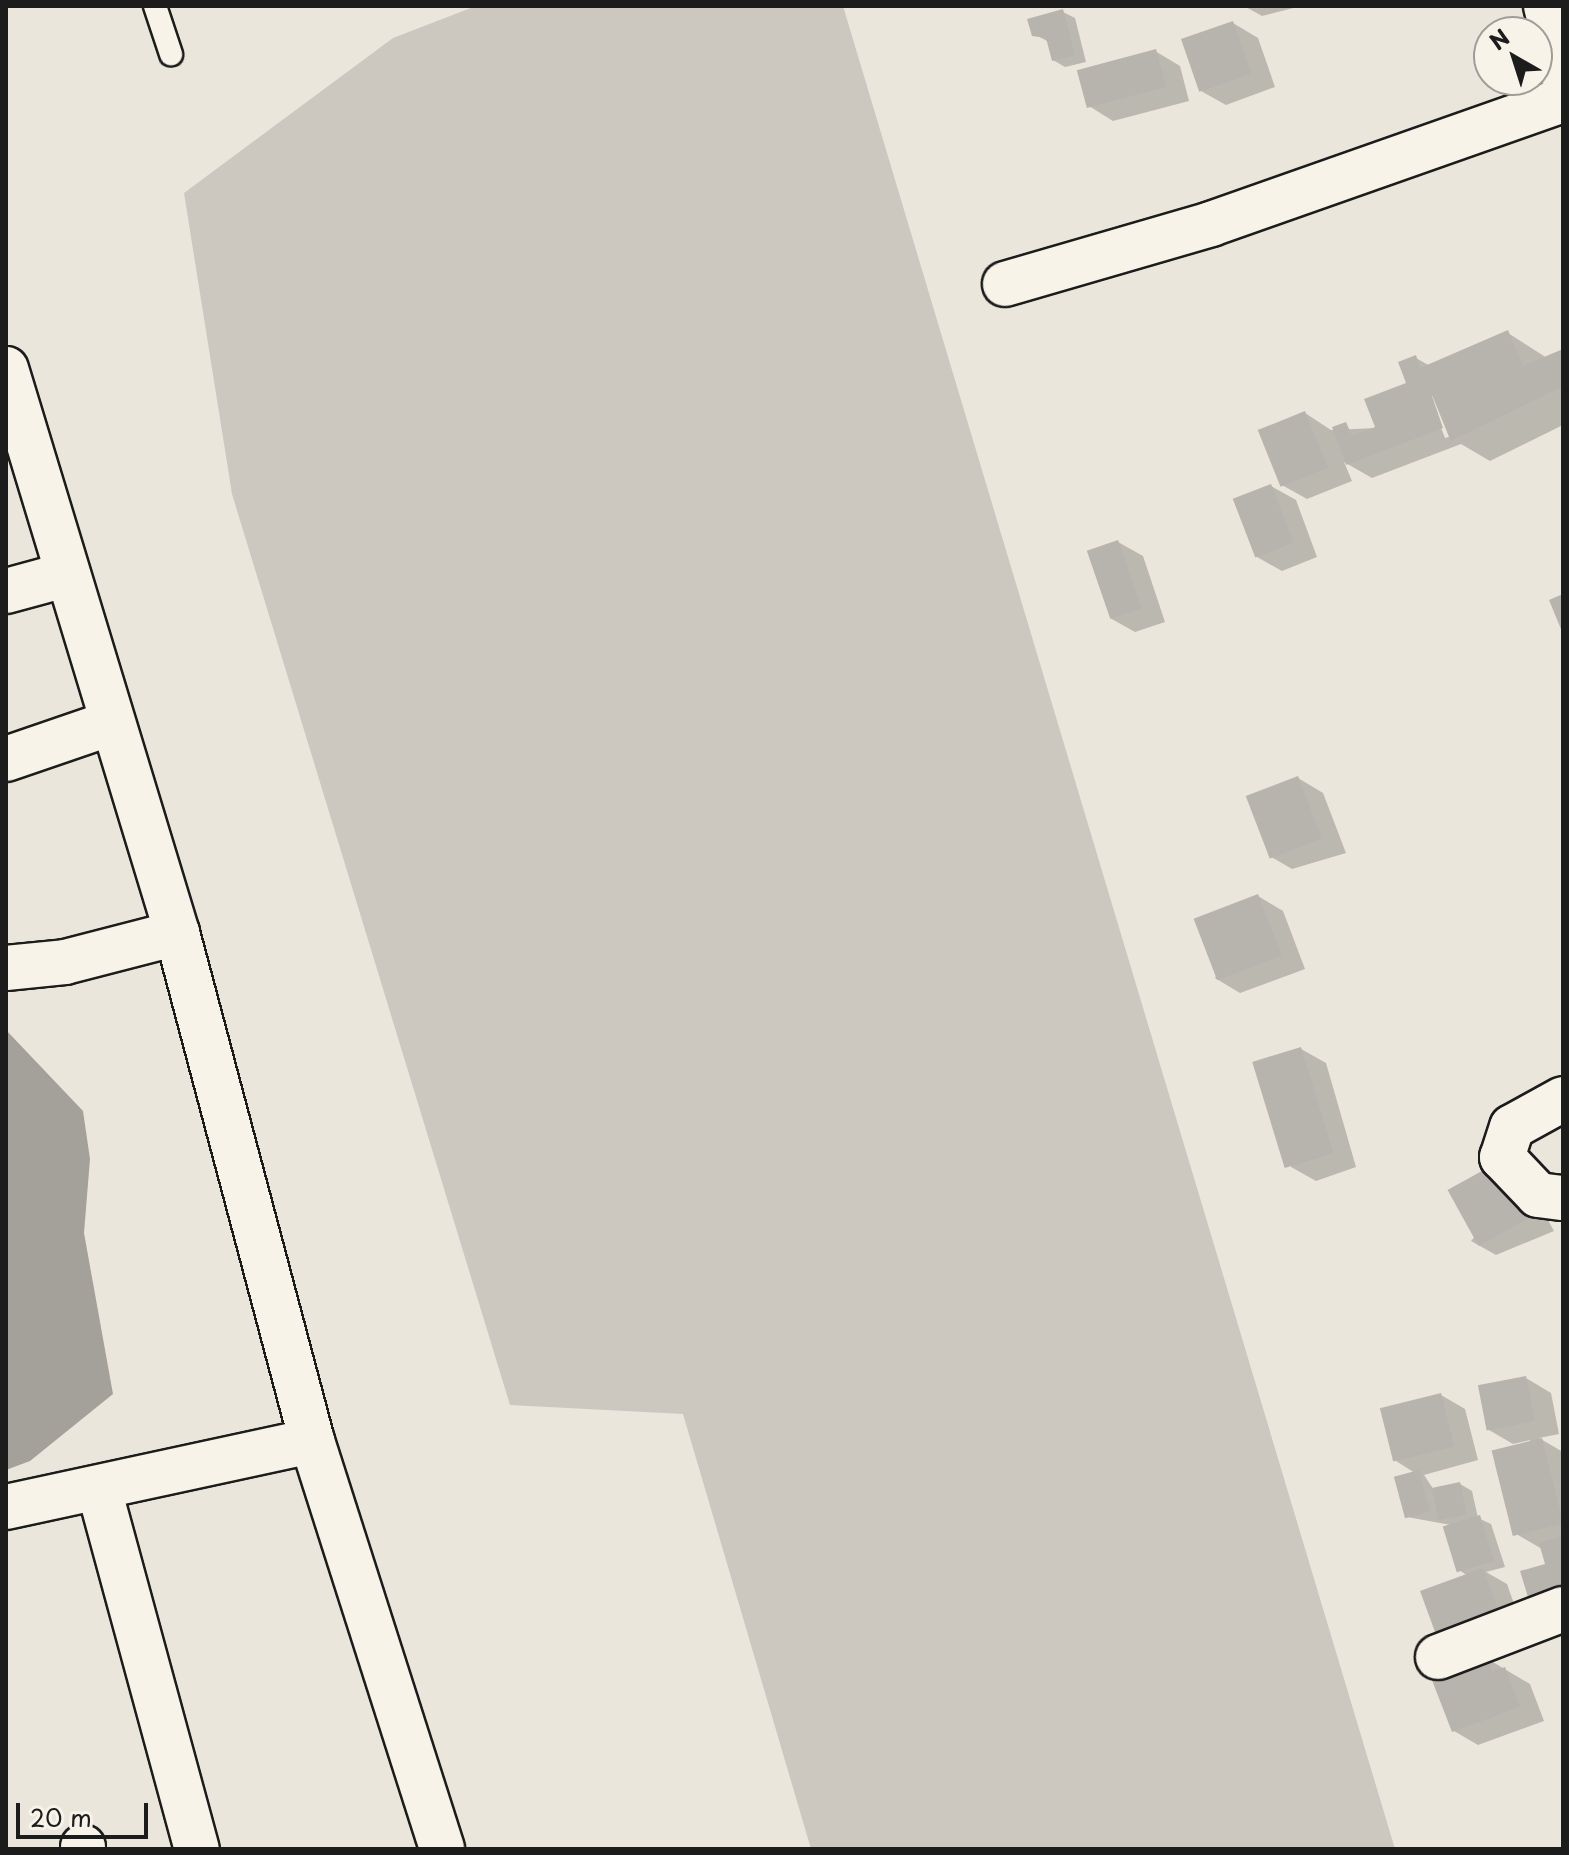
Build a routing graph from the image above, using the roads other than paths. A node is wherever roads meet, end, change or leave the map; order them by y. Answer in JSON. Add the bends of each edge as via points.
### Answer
{"nodes":[{"id":1,"x":155,"y":6,"type":"edge"},
{"id":2,"x":1546,"y":6,"type":"edge"},
{"id":3,"x":171,"y":54,"type":"dead end"},
{"id":4,"x":1563,"y":76,"type":"edge"},
{"id":5,"x":1563,"y":100,"type":"edge"},
{"id":6,"x":1005,"y":284,"type":"dead end"},
{"id":7,"x":6,"y":369,"type":"edge"},
{"id":8,"x":65,"y":575,"type":"junction"},
{"id":9,"x":6,"y":591,"type":"edge"},
{"id":10,"x":111,"y":723,"type":"junction"},
{"id":11,"x":6,"y":759,"type":"edge"},
{"id":12,"x":177,"y":933,"type":"junction"},
{"id":13,"x":6,"y":968,"type":"edge"},
{"id":14,"x":1563,"y":1099,"type":"edge"},
{"id":15,"x":1563,"y":1198,"type":"edge"},
{"id":16,"x":312,"y":1441,"type":"junction"},
{"id":17,"x":99,"y":1489,"type":"junction"},
{"id":18,"x":6,"y":1507,"type":"edge"},
{"id":19,"x":1563,"y":1609,"type":"edge"},
{"id":20,"x":1438,"y":1657,"type":"dead end"},
{"id":21,"x":197,"y":1849,"type":"edge"},
{"id":22,"x":442,"y":1849,"type":"edge"}],
"edges":[{"from":1,"to":3,"type":"lane"},
{"from":2,"to":4,"type":"street"},
{"from":5,"to":6,"type":"street","via":[[1240,214]]},
{"from":7,"to":8,"type":"street"},
{"from":8,"to":9,"type":"street"},
{"from":8,"to":10,"type":"street"},
{"from":10,"to":11,"type":"street"},
{"from":10,"to":12,"type":"street"},
{"from":12,"to":13,"type":"street","via":[[65,962]]},
{"from":12,"to":16,"type":"street"},
{"from":14,"to":15,"type":"street","via":[[1512,1127],[1502,1157],[1538,1195]]},
{"from":16,"to":17,"type":"street"},
{"from":16,"to":22,"type":"street"},
{"from":17,"to":18,"type":"street"},
{"from":17,"to":21,"type":"street"},
{"from":19,"to":20,"type":"street"}]}
